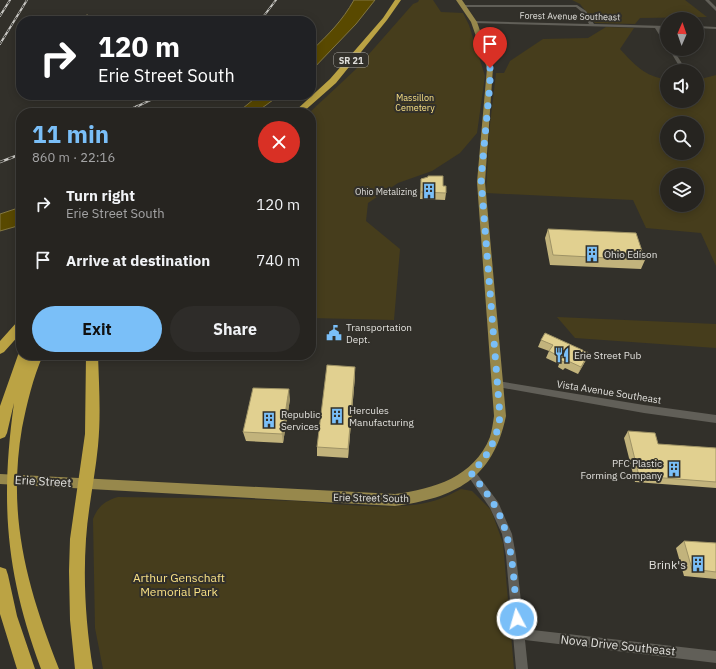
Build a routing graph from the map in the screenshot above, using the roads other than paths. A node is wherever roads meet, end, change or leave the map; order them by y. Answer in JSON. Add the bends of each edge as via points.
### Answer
{"nodes":[{"id":1,"x":398,"y":0,"type":"edge"},
{"id":2,"x":707,"y":0,"type":"edge"},
{"id":3,"x":461,"y":3,"type":"edge"},
{"id":4,"x":388,"y":4,"type":"edge"},
{"id":5,"x":716,"y":10,"type":"edge"},
{"id":6,"x":474,"y":22,"type":"junction"},
{"id":7,"x":592,"y":25,"type":"junction"},
{"id":8,"x":656,"y":26,"type":"junction"},
{"id":9,"x":660,"y":26,"type":"edge"},
{"id":10,"x":704,"y":27,"type":"edge"},
{"id":11,"x":716,"y":28,"type":"edge"},
{"id":12,"x":660,"y":32,"type":"edge"},
{"id":13,"x":316,"y":88,"type":"edge"},
{"id":14,"x":316,"y":96,"type":"edge"},
{"id":15,"x":303,"y":100,"type":"edge"},
{"id":16,"x":312,"y":100,"type":"edge"},
{"id":17,"x":293,"y":108,"type":"edge"},
{"id":18,"x":303,"y":108,"type":"edge"},
{"id":19,"x":16,"y":331,"type":"edge"},
{"id":20,"x":0,"y":349,"type":"edge"},
{"id":21,"x":22,"y":360,"type":"edge"},
{"id":22,"x":35,"y":360,"type":"edge"},
{"id":23,"x":92,"y":360,"type":"edge"},
{"id":24,"x":498,"y":384,"type":"junction"},
{"id":25,"x":716,"y":420,"type":"edge"},
{"id":26,"x":0,"y":433,"type":"edge"},
{"id":27,"x":471,"y":473,"type":"junction"},
{"id":28,"x":0,"y":479,"type":"edge"},
{"id":29,"x":86,"y":483,"type":"junction"},
{"id":30,"x":0,"y":575,"type":"edge"},
{"id":31,"x":519,"y":634,"type":"junction"},
{"id":32,"x":716,"y":657,"type":"edge"},
{"id":33,"x":26,"y":669,"type":"edge"},
{"id":34,"x":50,"y":669,"type":"edge"},
{"id":35,"x":84,"y":669,"type":"edge"},
{"id":36,"x":522,"y":669,"type":"edge"}],
"edges":[{"from":1,"to":14,"type":"highway","number":"SR 21","via":[[333,81]]},
{"from":2,"to":5,"type":"street"},
{"from":3,"to":6,"type":"main road","name":"Erie Street South"},
{"from":3,"to":7,"type":"street","via":[[577,6],[585,12]]},
{"from":4,"to":13,"type":"highway","number":"SR 21","via":[[338,66]]},
{"from":6,"to":7,"type":"street","name":"Forest Avenue Southeast"},
{"from":6,"to":24,"type":"main road","name":"Erie Street South","via":[[490,74],[481,179]]},
{"from":7,"to":8,"type":"street","name":"Forest Avenue Southeast"},
{"from":8,"to":9,"type":"street","name":"Forest Avenue Southeast"},
{"from":8,"to":12,"type":"street"},
{"from":10,"to":11,"type":"street"},
{"from":15,"to":17,"type":"highway","number":"SR 21"},
{"from":16,"to":18,"type":"highway","number":"SR 21"},
{"from":19,"to":20,"type":"highway"},
{"from":21,"to":26,"type":"highway"},
{"from":22,"to":34,"type":"highway","via":[[24,390],[12,448],[9,492],[16,559],[30,613]]},
{"from":23,"to":29,"type":"highway","via":[[94,414]]},
{"from":24,"to":25,"type":"street","name":"Vista Avenue Southeast"},
{"from":24,"to":27,"type":"main road","name":"Erie Street South","via":[[500,416],[495,439],[486,456]]},
{"from":27,"to":29,"type":"main road","name":"Erie Street South","via":[[454,485],[432,494],[396,500]]},
{"from":27,"to":31,"type":"street","via":[[494,505],[507,534]]},
{"from":28,"to":29,"type":"main road","name":"Erie Street"},
{"from":29,"to":35,"type":"highway","via":[[78,539],[77,572],[79,630]]},
{"from":30,"to":33,"type":"highway","via":[[9,616]]},
{"from":31,"to":32,"type":"street","name":"Nova Drive Southeast"},
{"from":31,"to":36,"type":"street"}]}
